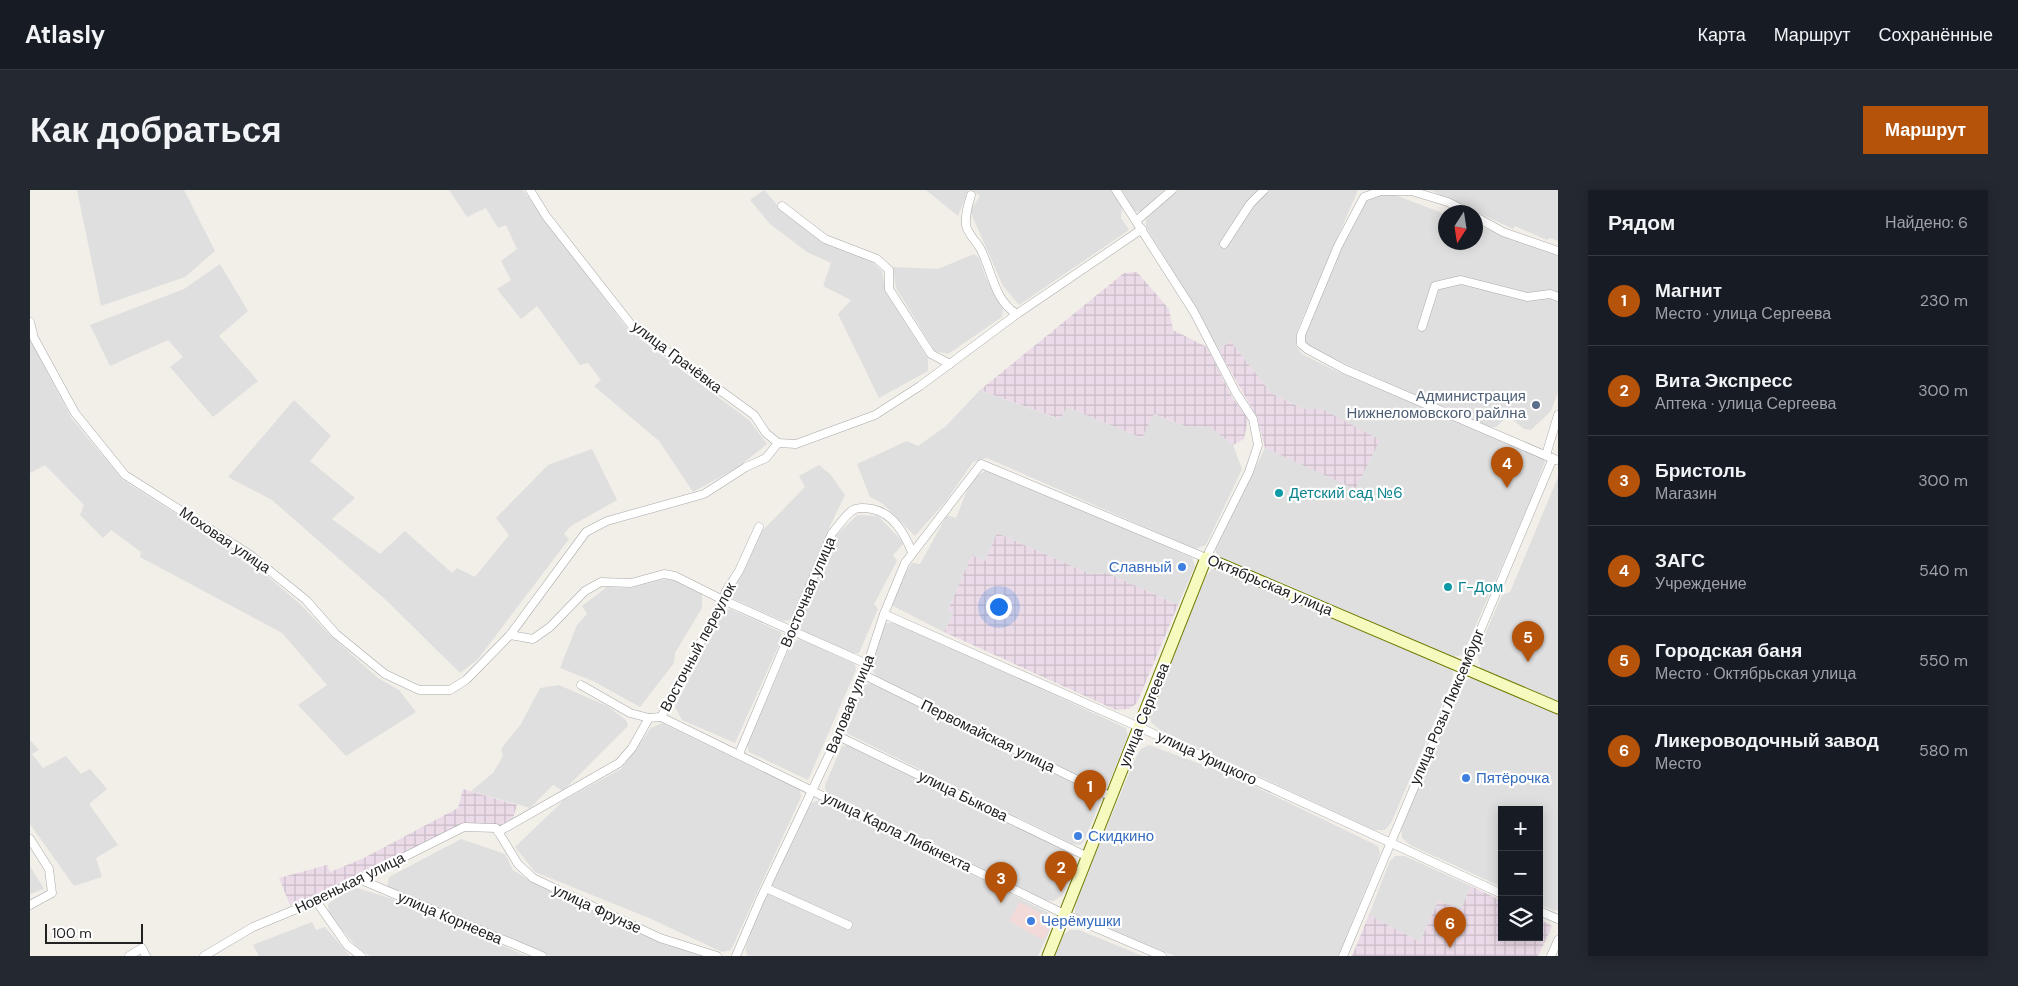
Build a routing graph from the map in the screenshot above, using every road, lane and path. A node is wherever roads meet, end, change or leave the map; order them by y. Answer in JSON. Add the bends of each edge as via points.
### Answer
{"nodes":[{"id":1,"x":530,"y":190,"type":"edge"},
{"id":2,"x":1116,"y":190,"type":"edge"},
{"id":3,"x":1172,"y":190,"type":"edge"},
{"id":4,"x":1264,"y":190,"type":"edge"},
{"id":5,"x":1382,"y":190,"type":"edge"},
{"id":6,"x":1409,"y":191,"type":"edge"},
{"id":7,"x":971,"y":195,"type":"dead end"},
{"id":8,"x":1454,"y":205,"type":"edge"},
{"id":9,"x":782,"y":206,"type":"dead end"},
{"id":10,"x":1136,"y":221,"type":"junction"},
{"id":11,"x":1483,"y":221,"type":"edge"},
{"id":12,"x":1142,"y":229,"type":"junction"},
{"id":13,"x":1224,"y":244,"type":"dead end"},
{"id":14,"x":1558,"y":251,"type":"edge"},
{"id":15,"x":1558,"y":297,"type":"edge"},
{"id":16,"x":1017,"y":314,"type":"junction"},
{"id":17,"x":30,"y":322,"type":"edge"},
{"id":18,"x":1422,"y":327,"type":"dead end"},
{"id":19,"x":950,"y":364,"type":"junction"},
{"id":20,"x":1558,"y":415,"type":"edge"},
{"id":21,"x":778,"y":443,"type":"junction"},
{"id":22,"x":1552,"y":458,"type":"edge"},
{"id":23,"x":981,"y":464,"type":"joint"},
{"id":24,"x":758,"y":528,"type":"dead end"},
{"id":25,"x":912,"y":552,"type":"junction"},
{"id":26,"x":1206,"y":558,"type":"junction"},
{"id":27,"x":723,"y":600,"type":"junction"},
{"id":28,"x":884,"y":614,"type":"junction"},
{"id":29,"x":791,"y":630,"type":"junction"},
{"id":30,"x":510,"y":635,"type":"junction"},
{"id":31,"x":867,"y":664,"type":"junction"},
{"id":32,"x":1464,"y":667,"type":"junction"},
{"id":33,"x":864,"y":675,"type":"junction"},
{"id":34,"x":581,"y":685,"type":"dead end"},
{"id":35,"x":1558,"y":708,"type":"edge"},
{"id":36,"x":661,"y":717,"type":"junction"},
{"id":37,"x":649,"y":718,"type":"junction"},
{"id":38,"x":1139,"y":727,"type":"junction"},
{"id":39,"x":838,"y":736,"type":"junction"},
{"id":40,"x":739,"y":754,"type":"junction"},
{"id":41,"x":812,"y":790,"type":"junction"},
{"id":42,"x":1112,"y":797,"type":"junction"},
{"id":43,"x":498,"y":832,"type":"junction"},
{"id":44,"x":30,"y":839,"type":"edge"},
{"id":45,"x":1390,"y":842,"type":"junction"},
{"id":46,"x":1088,"y":857,"type":"junction"},
{"id":47,"x":359,"y":879,"type":"junction"},
{"id":48,"x":766,"y":888,"type":"junction"},
{"id":49,"x":1498,"y":892,"type":"edge"},
{"id":50,"x":316,"y":900,"type":"junction"},
{"id":51,"x":30,"y":905,"type":"edge"},
{"id":52,"x":1543,"y":913,"type":"edge"},
{"id":53,"x":1066,"y":915,"type":"junction"},
{"id":54,"x":1558,"y":919,"type":"edge"},
{"id":55,"x":848,"y":925,"type":"dead end"},
{"id":56,"x":1558,"y":940,"type":"edge"},
{"id":57,"x":129,"y":956,"type":"edge"},
{"id":58,"x":146,"y":956,"type":"edge"},
{"id":59,"x":204,"y":956,"type":"edge"},
{"id":60,"x":361,"y":956,"type":"edge"},
{"id":61,"x":542,"y":956,"type":"edge"},
{"id":62,"x":717,"y":956,"type":"edge"},
{"id":63,"x":736,"y":956,"type":"edge"},
{"id":64,"x":1048,"y":956,"type":"edge"},
{"id":65,"x":1162,"y":956,"type":"edge"},
{"id":66,"x":1343,"y":956,"type":"edge"},
{"id":67,"x":1551,"y":956,"type":"edge"}],
"edges":[{"from":1,"to":21,"type":"street","name":"улица Грачёвка","via":[[546,216],[633,327],[754,415]]},
{"from":2,"to":10,"type":"street"},
{"from":3,"to":10,"type":"street"},
{"from":4,"to":13,"type":"street","via":[[1250,204]]},
{"from":5,"to":6,"type":"street"},
{"from":5,"to":22,"type":"street","via":[[1364,197],[1350,222],[1304,327],[1301,344],[1344,369]]},
{"from":6,"to":8,"type":"street"},
{"from":7,"to":16,"type":"street","via":[[966,228],[981,249],[990,277],[1007,309]]},
{"from":9,"to":19,"type":"street","via":[[825,238],[877,259],[889,270],[889,289],[932,354]]},
{"from":10,"to":12,"type":"street"},
{"from":11,"to":14,"type":"street","via":[[1503,232]]},
{"from":12,"to":16,"type":"street"},
{"from":12,"to":26,"type":"street","via":[[1194,312],[1253,419],[1258,445],[1249,472]]},
{"from":15,"to":18,"type":"street","via":[[1550,294],[1527,298],[1461,280],[1435,286]]},
{"from":16,"to":19,"type":"street"},
{"from":17,"to":30,"type":"street","name":"Моховая улица","via":[[34,338],[75,413],[125,474],[249,554],[306,600],[336,634],[384,674],[419,690],[450,690],[466,680]]},
{"from":19,"to":21,"type":"street","via":[[875,415],[796,444]]},
{"from":20,"to":22,"type":"street","name":"улица Розы Люксембург"},
{"from":21,"to":30,"type":"street","name":"Моховая улица","via":[[766,458],[704,494],[607,521],[586,532]]},
{"from":22,"to":32,"type":"street","name":"улица Розы Люксембург"},
{"from":23,"to":25,"type":"street","name":"Валовая улица"},
{"from":23,"to":26,"type":"street","name":"Октябрьская улица"},
{"from":24,"to":27,"type":"street","name":"Восточный переулок"},
{"from":25,"to":28,"type":"street","name":"Валовая улица"},
{"from":25,"to":29,"type":"street","name":"Восточная улица","via":[[906,537],[889,515],[864,507],[853,510],[832,534]]},
{"from":26,"to":32,"type":"main road","name":"Октябрьская улица"},
{"from":26,"to":38,"type":"main road","name":"улица Сергеева"},
{"from":27,"to":29,"type":"street"},
{"from":27,"to":30,"type":"street","via":[[675,576],[664,574],[631,583],[601,582],[585,591],[550,627],[533,639]]},
{"from":27,"to":36,"type":"street","name":"Восточный переулок"},
{"from":28,"to":31,"type":"street","name":"Валовая улица"},
{"from":28,"to":38,"type":"street","name":"улица Урицкого"},
{"from":29,"to":31,"type":"street"},
{"from":29,"to":40,"type":"street","name":"Восточная улица"},
{"from":31,"to":33,"type":"street","name":"Валовая улица"},
{"from":32,"to":35,"type":"main road","name":"Октябрьская улица"},
{"from":32,"to":45,"type":"street","name":"улица Розы Люксембург"},
{"from":33,"to":39,"type":"street","name":"Валовая улица"},
{"from":33,"to":42,"type":"street","name":"Первомайская улица"},
{"from":34,"to":37,"type":"street","via":[[630,713]]},
{"from":36,"to":37,"type":"street","name":"Восточный переулок"},
{"from":36,"to":40,"type":"street","name":"улица Карла Либкнехта"},
{"from":37,"to":43,"type":"street","name":"Восточный переулок","via":[[619,763]]},
{"from":38,"to":42,"type":"main road","name":"улица Сергеева"},
{"from":38,"to":45,"type":"street","name":"улица Урицкого"},
{"from":39,"to":41,"type":"street","name":"Валовая улица"},
{"from":39,"to":46,"type":"street","name":"улица Быкова"},
{"from":40,"to":41,"type":"street","name":"улица Карла Либкнехта"},
{"from":41,"to":48,"type":"street","name":"Валовая улица"},
{"from":41,"to":53,"type":"street","name":"улица Карла Либкнехта"},
{"from":42,"to":46,"type":"main road","name":"улица Сергеева"},
{"from":43,"to":47,"type":"street","name":"Новенькая улица","via":[[496,828],[464,827]]},
{"from":43,"to":62,"type":"street","name":"улица Фрунзе","via":[[518,864],[533,878],[660,938]]},
{"from":44,"to":51,"type":"street","via":[[49,869],[52,893]]},
{"from":45,"to":49,"type":"street","name":"улица Урицкого"},
{"from":45,"to":66,"type":"street","name":"улица Розы Люксембург"},
{"from":46,"to":53,"type":"main road","name":"улица Сергеева"},
{"from":47,"to":50,"type":"street","name":"Новенькая улица"},
{"from":47,"to":61,"type":"street","name":"улица Корнеева"},
{"from":48,"to":55,"type":"street"},
{"from":48,"to":63,"type":"street","name":"Валовая улица"},
{"from":50,"to":59,"type":"street","name":"Новенькая улица","via":[[253,927]]},
{"from":50,"to":60,"type":"street","via":[[347,946]]},
{"from":52,"to":54,"type":"street"},
{"from":53,"to":64,"type":"main road","name":"улица Сергеева"},
{"from":53,"to":65,"type":"street","name":"улица Карла Либкнехта"},
{"from":56,"to":67,"type":"street"},
{"from":57,"to":58,"type":"street","via":[[142,948]]}]}
